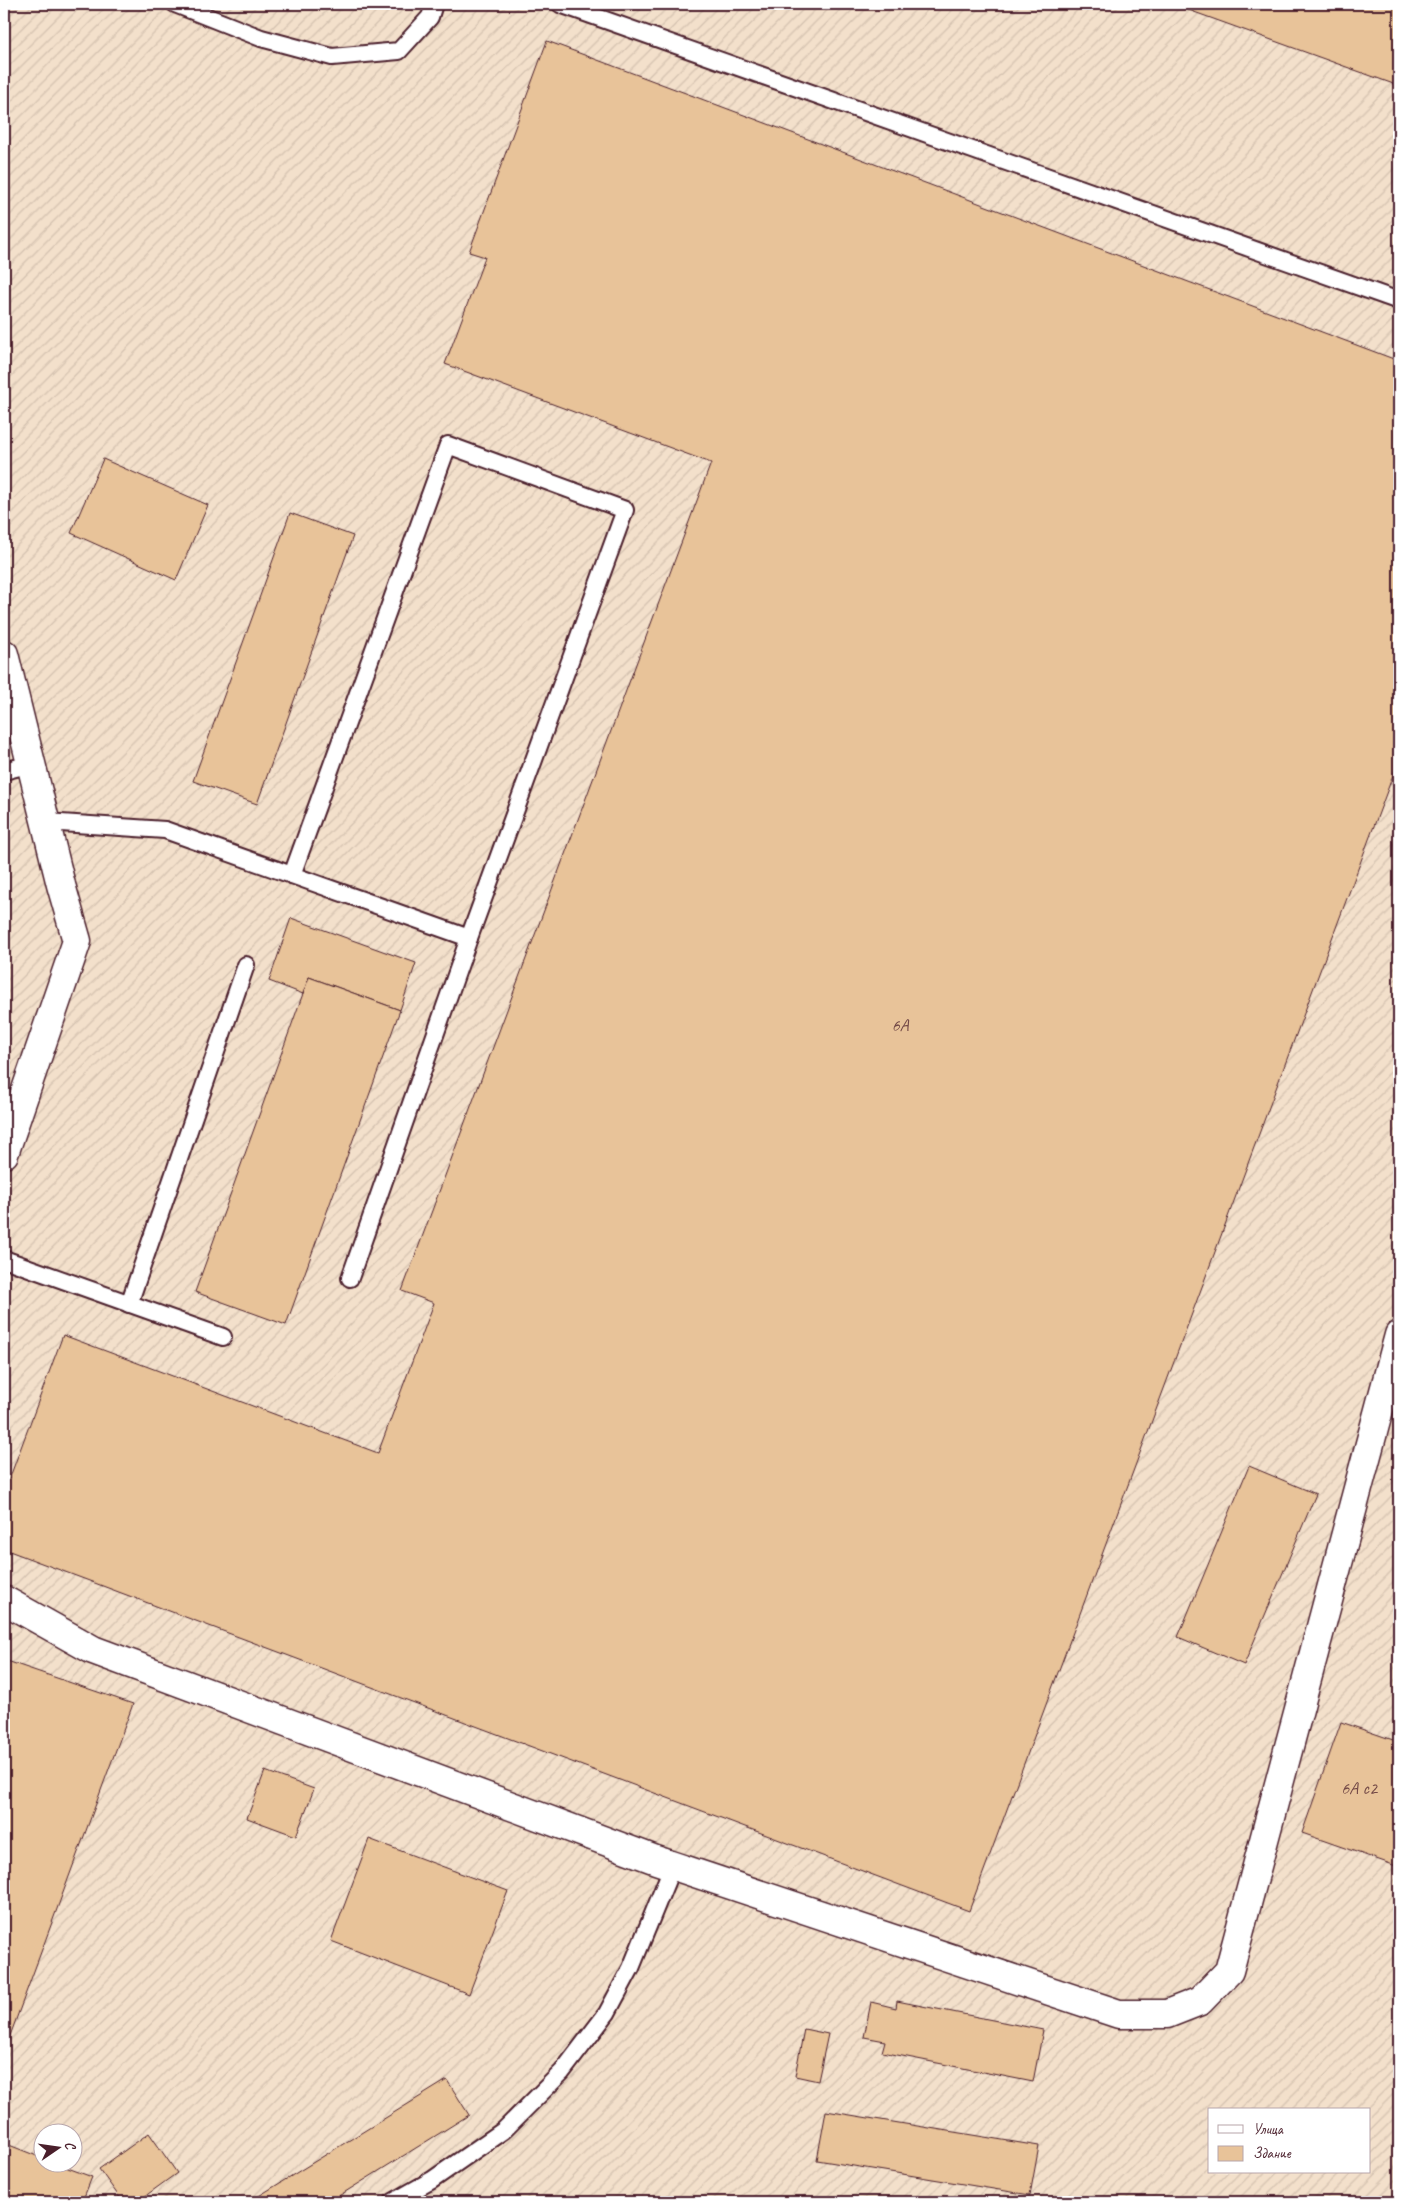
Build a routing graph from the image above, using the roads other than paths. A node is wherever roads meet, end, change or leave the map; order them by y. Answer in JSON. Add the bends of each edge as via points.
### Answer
{"nodes":[{"id":1,"x":175,"y":4,"type":"edge"},
{"id":2,"x":434,"y":4,"type":"edge"},
{"id":3,"x":560,"y":4,"type":"edge"},
{"id":4,"x":1399,"y":300,"type":"edge"},
{"id":5,"x":4,"y":654,"type":"edge"},
{"id":6,"x":31,"y":764,"type":"junction"},
{"id":7,"x":4,"y":772,"type":"edge"},
{"id":8,"x":46,"y":822,"type":"junction"},
{"id":9,"x":292,"y":875,"type":"junction"},
{"id":10,"x":469,"y":938,"type":"junction"},
{"id":11,"x":246,"y":965,"type":"dead end"},
{"id":12,"x":4,"y":1154,"type":"edge"},
{"id":13,"x":4,"y":1259,"type":"edge"},
{"id":14,"x":350,"y":1278,"type":"dead end"},
{"id":15,"x":129,"y":1304,"type":"junction"},
{"id":16,"x":1399,"y":1335,"type":"edge"},
{"id":17,"x":222,"y":1337,"type":"dead end"},
{"id":18,"x":4,"y":1600,"type":"edge"},
{"id":19,"x":674,"y":1865,"type":"junction"},
{"id":20,"x":393,"y":2202,"type":"edge"}],
"edges":[{"from":1,"to":2,"type":"lane","via":[[261,38],[332,57],[399,51],[430,17]]},
{"from":3,"to":4,"type":"lane"},
{"from":5,"to":6,"type":"street"},
{"from":6,"to":7,"type":"lane"},
{"from":6,"to":8,"type":"street"},
{"from":8,"to":9,"type":"lane","via":[[165,830]]},
{"from":8,"to":12,"type":"street","via":[[77,941]]},
{"from":9,"to":10,"type":"lane"},
{"from":9,"to":10,"type":"lane","via":[[448,445],[625,510]]},
{"from":10,"to":14,"type":"lane"},
{"from":11,"to":15,"type":"lane"},
{"from":13,"to":15,"type":"lane"},
{"from":15,"to":17,"type":"lane"},
{"from":16,"to":19,"type":"street","via":[[1229,1971],[1200,2000],[1167,2014],[1119,2014]]},
{"from":18,"to":19,"type":"street","via":[[93,1650]]},
{"from":19,"to":20,"type":"lane","via":[[631,1968],[607,2013],[562,2072],[504,2130],[432,2180]]}]}
